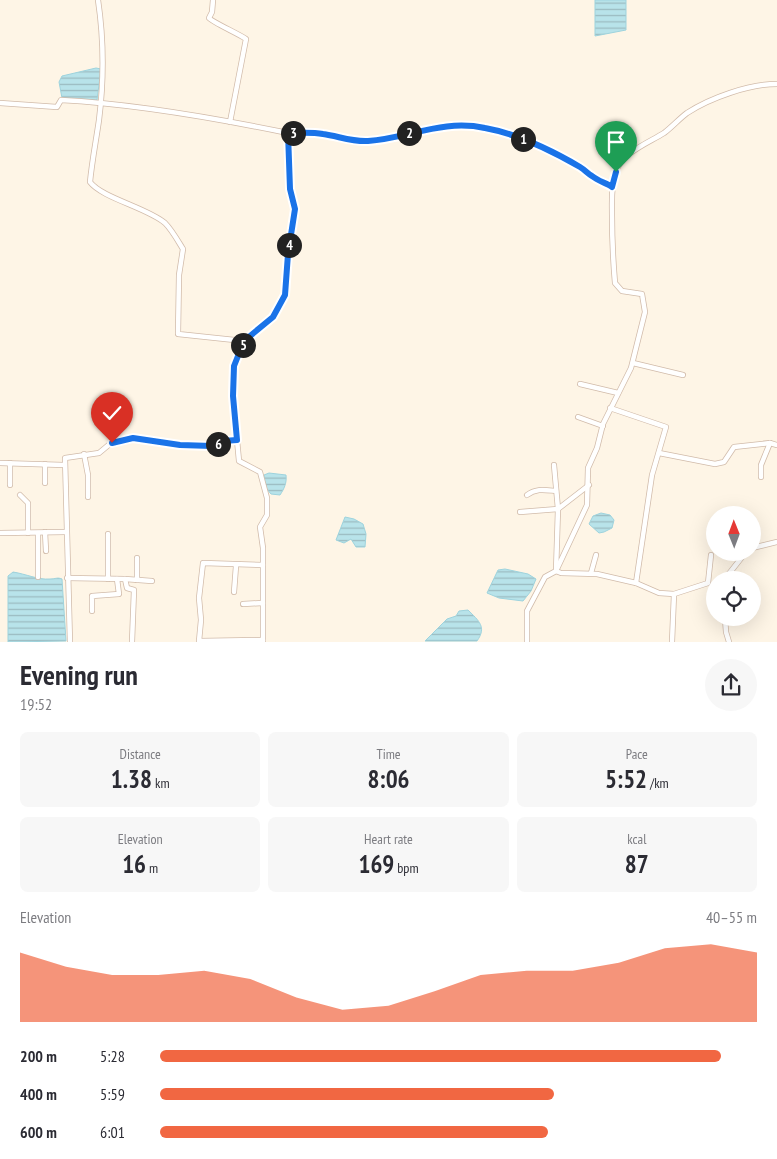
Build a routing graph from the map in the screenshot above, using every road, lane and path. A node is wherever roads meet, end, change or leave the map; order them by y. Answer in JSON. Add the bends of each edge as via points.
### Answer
{"nodes":[{"id":1,"x":98,"y":0,"type":"edge"},
{"id":2,"x":213,"y":0,"type":"edge"},
{"id":3,"x":777,"y":84,"type":"edge"},
{"id":4,"x":100,"y":102,"type":"junction"},
{"id":5,"x":0,"y":103,"type":"edge"},
{"id":6,"x":230,"y":122,"type":"junction"},
{"id":7,"x":288,"y":133,"type":"junction"},
{"id":8,"x":612,"y":187,"type":"junction"},
{"id":9,"x":244,"y":341,"type":"junction"},
{"id":10,"x":633,"y":363,"type":"junction"},
{"id":11,"x":683,"y":375,"type":"dead end"},
{"id":12,"x":580,"y":384,"type":"dead end"},
{"id":13,"x":618,"y":393,"type":"junction"},
{"id":14,"x":610,"y":408,"type":"junction"},
{"id":15,"x":578,"y":417,"type":"dead end"},
{"id":16,"x":603,"y":426,"type":"junction"},
{"id":17,"x":237,"y":440,"type":"junction"},
{"id":18,"x":770,"y":443,"type":"junction"},
{"id":19,"x":777,"y":445,"type":"edge"},
{"id":20,"x":658,"y":453,"type":"junction"},
{"id":21,"x":84,"y":454,"type":"junction"},
{"id":22,"x":0,"y":463,"type":"edge"},
{"id":23,"x":10,"y":463,"type":"junction"},
{"id":24,"x":45,"y":464,"type":"junction"},
{"id":25,"x":64,"y":465,"type":"junction"},
{"id":26,"x":554,"y":466,"type":"dead end"},
{"id":27,"x":761,"y":477,"type":"dead end"},
{"id":28,"x":45,"y":483,"type":"dead end"},
{"id":29,"x":10,"y":485,"type":"dead end"},
{"id":30,"x":589,"y":485,"type":"junction"},
{"id":31,"x":556,"y":491,"type":"junction"},
{"id":32,"x":20,"y":495,"type":"dead end"},
{"id":33,"x":527,"y":495,"type":"dead end"},
{"id":34,"x":88,"y":497,"type":"dead end"},
{"id":35,"x":558,"y":509,"type":"junction"},
{"id":36,"x":520,"y":512,"type":"dead end"},
{"id":37,"x":45,"y":532,"type":"junction"},
{"id":38,"x":66,"y":532,"type":"junction"},
{"id":39,"x":0,"y":533,"type":"edge"},
{"id":40,"x":28,"y":533,"type":"junction"},
{"id":41,"x":38,"y":533,"type":"junction"},
{"id":42,"x":108,"y":534,"type":"dead end"},
{"id":43,"x":777,"y":542,"type":"edge"},
{"id":44,"x":761,"y":544,"type":"edge"},
{"id":45,"x":46,"y":551,"type":"dead end"},
{"id":46,"x":596,"y":555,"type":"dead end"},
{"id":47,"x":137,"y":558,"type":"dead end"},
{"id":48,"x":739,"y":561,"type":"edge"},
{"id":49,"x":263,"y":565,"type":"junction"},
{"id":50,"x":236,"y":566,"type":"dead end"},
{"id":51,"x":556,"y":571,"type":"junction"},
{"id":52,"x":731,"y":571,"type":"edge"},
{"id":53,"x":591,"y":574,"type":"junction"},
{"id":54,"x":38,"y":577,"type":"dead end"},
{"id":55,"x":67,"y":578,"type":"junction"},
{"id":56,"x":108,"y":579,"type":"junction"},
{"id":57,"x":117,"y":579,"type":"junction"},
{"id":58,"x":125,"y":579,"type":"junction"},
{"id":59,"x":137,"y":580,"type":"junction"},
{"id":60,"x":152,"y":581,"type":"dead end"},
{"id":61,"x":636,"y":584,"type":"junction"},
{"id":62,"x":706,"y":584,"type":"edge"},
{"id":63,"x":234,"y":592,"type":"dead end"},
{"id":64,"x":674,"y":594,"type":"junction"},
{"id":65,"x":263,"y":603,"type":"junction"},
{"id":66,"x":243,"y":604,"type":"dead end"},
{"id":67,"x":92,"y":611,"type":"dead end"},
{"id":68,"x":726,"y":626,"type":"edge"},
{"id":69,"x":215,"y":641,"type":"edge"},
{"id":70,"x":241,"y":641,"type":"edge"},
{"id":71,"x":264,"y":641,"type":"edge"},
{"id":72,"x":70,"y":642,"type":"edge"},
{"id":73,"x":132,"y":642,"type":"edge"},
{"id":74,"x":527,"y":642,"type":"edge"},
{"id":75,"x":672,"y":642,"type":"edge"},
{"id":76,"x":729,"y":642,"type":"edge"}],
"edges":[{"from":1,"to":4,"type":"street","via":[[103,57]]},
{"from":2,"to":6,"type":"street","via":[[209,18],[246,39]]},
{"from":3,"to":8,"type":"street","via":[[720,96],[686,114],[622,160]]},
{"from":4,"to":5,"type":"street","via":[[61,100],[57,107]]},
{"from":4,"to":6,"type":"street"},
{"from":4,"to":9,"type":"street","via":[[90,182],[94,188],[166,223],[183,249],[178,334]]},
{"from":6,"to":7,"type":"street"},
{"from":7,"to":8,"type":"street","via":[[367,141],[458,124],[485,128],[554,152]]},
{"from":7,"to":9,"type":"street","via":[[290,189],[295,209],[285,295],[273,317]]},
{"from":8,"to":10,"type":"street","via":[[615,283],[622,291],[642,294],[645,312]]},
{"from":9,"to":17,"type":"street","via":[[234,366]]},
{"from":10,"to":11,"type":"street"},
{"from":10,"to":13,"type":"street"},
{"from":12,"to":13,"type":"street"},
{"from":13,"to":14,"type":"street"},
{"from":14,"to":16,"type":"street"},
{"from":14,"to":20,"type":"street","via":[[666,427]]},
{"from":15,"to":16,"type":"street"},
{"from":16,"to":30,"type":"street","via":[[588,468]]},
{"from":17,"to":21,"type":"street","via":[[212,446],[133,438],[112,443],[99,453]]},
{"from":17,"to":49,"type":"street","via":[[239,461],[260,472],[267,498],[267,515],[260,527]]},
{"from":18,"to":19,"type":"street"},
{"from":18,"to":20,"type":"street","via":[[734,447],[724,462],[715,464]]},
{"from":18,"to":27,"type":"street","via":[[761,465]]},
{"from":20,"to":61,"type":"street","via":[[646,509]]},
{"from":21,"to":25,"type":"street","via":[[65,458]]},
{"from":21,"to":34,"type":"street"},
{"from":22,"to":23,"type":"street"},
{"from":23,"to":24,"type":"street"},
{"from":23,"to":29,"type":"street"},
{"from":24,"to":25,"type":"street"},
{"from":24,"to":28,"type":"street"},
{"from":25,"to":38,"type":"street"},
{"from":26,"to":31,"type":"street"},
{"from":30,"to":35,"type":"street"},
{"from":30,"to":51,"type":"street","via":[[587,505]]},
{"from":31,"to":33,"type":"street","via":[[538,490]]},
{"from":31,"to":35,"type":"street"},
{"from":32,"to":40,"type":"street","via":[[28,503]]},
{"from":35,"to":36,"type":"street"},
{"from":35,"to":51,"type":"street"},
{"from":37,"to":38,"type":"street"},
{"from":37,"to":41,"type":"street"},
{"from":37,"to":45,"type":"street"},
{"from":38,"to":55,"type":"street"},
{"from":39,"to":40,"type":"street"},
{"from":40,"to":41,"type":"street"},
{"from":41,"to":54,"type":"street"},
{"from":42,"to":56,"type":"street"},
{"from":43,"to":44,"type":"street"},
{"from":46,"to":53,"type":"street"},
{"from":47,"to":59,"type":"street"},
{"from":48,"to":52,"type":"street"},
{"from":49,"to":65,"type":"street"},
{"from":49,"to":69,"type":"street","via":[[203,563],[198,641]]},
{"from":50,"to":63,"type":"street"},
{"from":51,"to":53,"type":"street"},
{"from":51,"to":74,"type":"street","via":[[545,577],[527,611]]},
{"from":53,"to":61,"type":"street"},
{"from":55,"to":56,"type":"street"},
{"from":55,"to":72,"type":"street"},
{"from":56,"to":57,"type":"street"},
{"from":57,"to":58,"type":"street"},
{"from":57,"to":67,"type":"street","via":[[119,594],[92,596]]},
{"from":58,"to":59,"type":"street"},
{"from":58,"to":73,"type":"street","via":[[127,588],[134,590]]},
{"from":59,"to":60,"type":"street"},
{"from":61,"to":64,"type":"street","via":[[659,593]]},
{"from":62,"to":64,"type":"street"},
{"from":64,"to":75,"type":"street"},
{"from":65,"to":66,"type":"street"},
{"from":65,"to":71,"type":"street"},
{"from":68,"to":76,"type":"street"},
{"from":69,"to":70,"type":"street"},
{"from":70,"to":71,"type":"street"}]}
